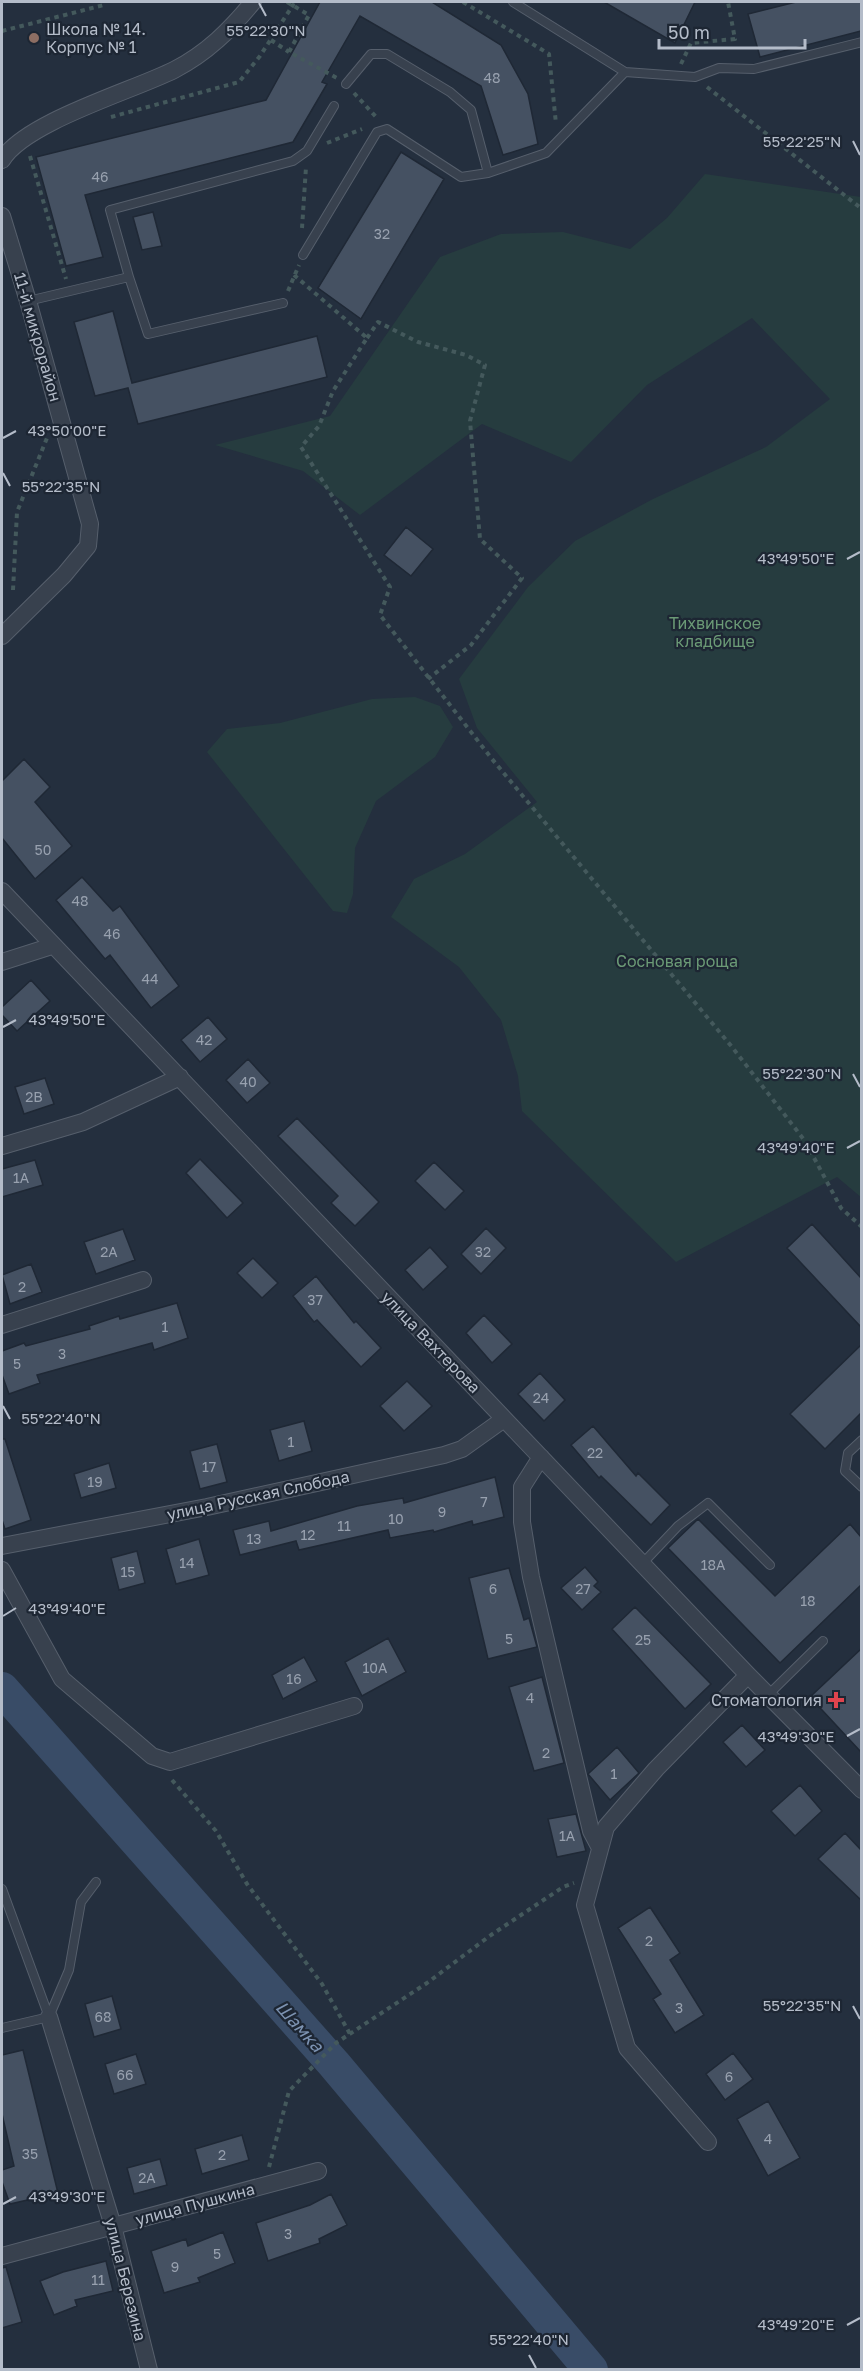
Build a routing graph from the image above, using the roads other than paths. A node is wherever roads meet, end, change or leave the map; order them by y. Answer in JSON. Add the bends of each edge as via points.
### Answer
{"nodes":[{"id":1,"x":253,"y":2,"type":"edge"},
{"id":2,"x":513,"y":2,"type":"edge"},
{"id":3,"x":861,"y":42,"type":"edge"},
{"id":4,"x":625,"y":72,"type":"junction"},
{"id":5,"x":346,"y":84,"type":"road end"},
{"id":6,"x":334,"y":106,"type":"dead end"},
{"id":7,"x":2,"y":160,"type":"edge"},
{"id":8,"x":489,"y":173,"type":"junction"},
{"id":9,"x":2,"y":221,"type":"edge"},
{"id":10,"x":303,"y":255,"type":"road end"},
{"id":11,"x":129,"y":277,"type":"junction"},
{"id":12,"x":28,"y":301,"type":"junction"},
{"id":13,"x":283,"y":303,"type":"road end"},
{"id":14,"x":2,"y":636,"type":"edge"},
{"id":15,"x":2,"y":891,"type":"edge"},
{"id":16,"x":52,"y":946,"type":"junction"},
{"id":17,"x":2,"y":962,"type":"edge"},
{"id":18,"x":180,"y":1077,"type":"junction"},
{"id":19,"x":2,"y":1146,"type":"edge"},
{"id":20,"x":142,"y":1280,"type":"dead end"},
{"id":21,"x":2,"y":1325,"type":"edge"},
{"id":22,"x":504,"y":1419,"type":"junction"},
{"id":23,"x":861,"y":1440,"type":"edge"},
{"id":24,"x":541,"y":1458,"type":"junction"},
{"id":25,"x":861,"y":1487,"type":"edge"},
{"id":26,"x":2,"y":1546,"type":"edge"},
{"id":27,"x":642,"y":1564,"type":"junction"},
{"id":28,"x":770,"y":1565,"type":"dead end"},
{"id":29,"x":2,"y":1570,"type":"edge"},
{"id":30,"x":823,"y":1641,"type":"dead end"},
{"id":31,"x":748,"y":1675,"type":"junction"},
{"id":32,"x":768,"y":1695,"type":"junction"},
{"id":33,"x":354,"y":1706,"type":"dead end"},
{"id":34,"x":861,"y":1790,"type":"edge"},
{"id":35,"x":600,"y":1848,"type":"junction"},
{"id":36,"x":96,"y":1882,"type":"dead end"},
{"id":37,"x":2,"y":1889,"type":"edge"},
{"id":38,"x":49,"y":2017,"type":"junction"},
{"id":39,"x":2,"y":2028,"type":"edge"},
{"id":40,"x":708,"y":2142,"type":"dead end"},
{"id":41,"x":318,"y":2171,"type":"dead end"},
{"id":42,"x":113,"y":2226,"type":"junction"},
{"id":43,"x":2,"y":2256,"type":"edge"},
{"id":44,"x":149,"y":2370,"type":"edge"}],
"edges":[{"from":1,"to":7,"type":"street","via":[[230,30],[206,50],[175,69],[48,125],[17,143]]},
{"from":2,"to":4,"type":"lane"},
{"from":3,"to":4,"type":"lane","via":[[754,69],[719,68],[695,77]]},
{"from":4,"to":8,"type":"lane","via":[[546,153]]},
{"from":5,"to":8,"type":"lane","via":[[371,54],[387,54],[450,92],[471,110]]},
{"from":6,"to":11,"type":"lane","via":[[307,151],[293,161],[110,210]]},
{"from":8,"to":10,"type":"lane","via":[[461,177],[387,129],[377,132]]},
{"from":9,"to":12,"type":"street","name":"11-й микрорайон"},
{"from":11,"to":12,"type":"lane"},
{"from":11,"to":13,"type":"lane","via":[[148,334]]},
{"from":12,"to":14,"type":"street","name":"11-й микрорайон","via":[[90,524],[88,546]]},
{"from":15,"to":16,"type":"street","name":"улица Вахтерова"},
{"from":16,"to":17,"type":"street"},
{"from":16,"to":18,"type":"street","name":"улица Вахтерова"},
{"from":18,"to":19,"type":"street","via":[[83,1122]]},
{"from":18,"to":22,"type":"street","name":"улица Вахтерова"},
{"from":20,"to":21,"type":"street"},
{"from":22,"to":24,"type":"street","name":"улица Вахтерова"},
{"from":22,"to":26,"type":"street","name":"улица Русская Слобода","via":[[462,1449],[444,1455],[207,1507]]},
{"from":23,"to":25,"type":"lane","via":[[848,1453],[845,1471]]},
{"from":24,"to":27,"type":"street","name":"улица Вахтерова"},
{"from":24,"to":35,"type":"street","via":[[522,1487],[522,1522],[531,1577],[591,1831]]},
{"from":27,"to":28,"type":"lane","via":[[678,1526],[708,1503]]},
{"from":27,"to":31,"type":"street","name":"улица Вахтерова"},
{"from":29,"to":33,"type":"street","via":[[62,1679],[152,1756],[170,1762]]},
{"from":30,"to":32,"type":"lane"},
{"from":31,"to":32,"type":"street","name":"улица Вахтерова"},
{"from":31,"to":35,"type":"street","via":[[606,1827]]},
{"from":32,"to":34,"type":"street","name":"улица Вахтерова"},
{"from":35,"to":40,"type":"street","via":[[585,1905],[627,2048]]},
{"from":36,"to":38,"type":"lane","via":[[81,1902],[69,1970]]},
{"from":37,"to":38,"type":"lane"},
{"from":38,"to":39,"type":"lane"},
{"from":38,"to":42,"type":"street","name":"улица Березина"},
{"from":41,"to":42,"type":"street","name":"улица Пушкина"},
{"from":42,"to":43,"type":"street","name":"улица Пушкина"},
{"from":42,"to":44,"type":"street","name":"улица Березина"}]}
